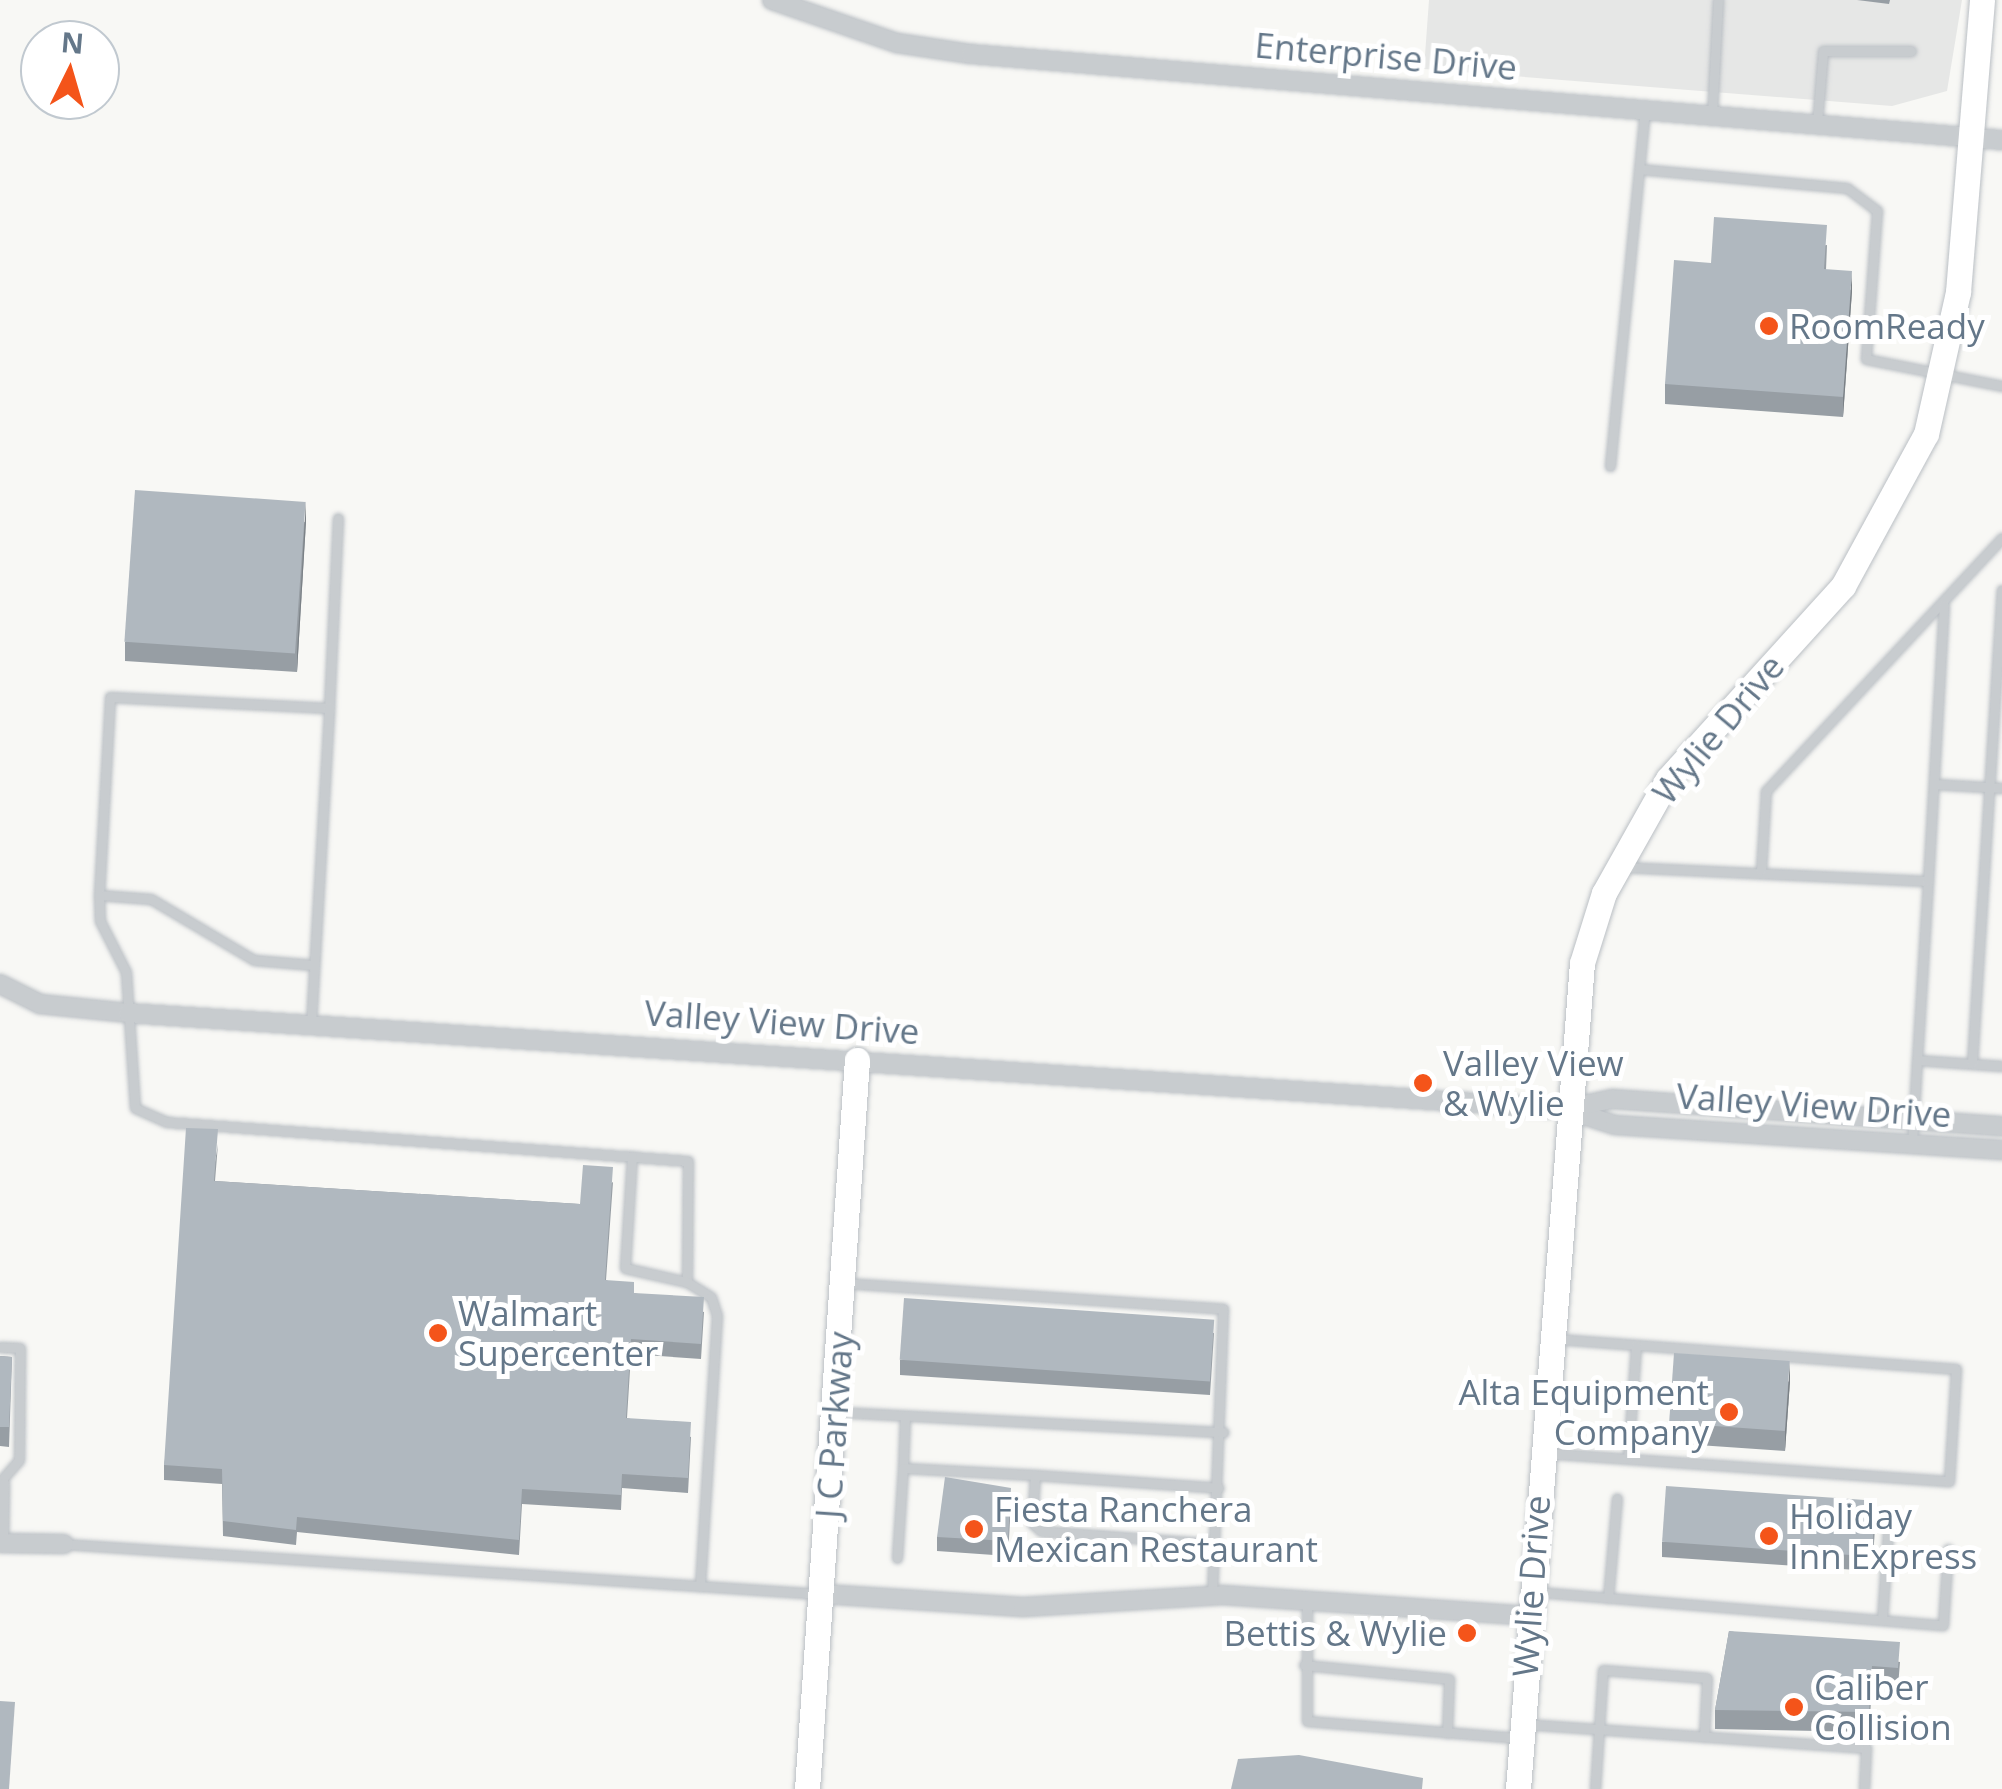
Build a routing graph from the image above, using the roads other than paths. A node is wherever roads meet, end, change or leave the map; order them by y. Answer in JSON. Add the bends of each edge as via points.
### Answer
{"nodes":[{"id":1,"x":772,"y":0,"type":"edge"},
{"id":2,"x":1718,"y":0,"type":"edge"},
{"id":3,"x":1982,"y":0,"type":"edge"},
{"id":4,"x":1911,"y":51,"type":"dead end"},
{"id":5,"x":1646,"y":110,"type":"junction"},
{"id":6,"x":1712,"y":115,"type":"junction"},
{"id":7,"x":1817,"y":124,"type":"junction"},
{"id":8,"x":1970,"y":136,"type":"junction"},
{"id":9,"x":2002,"y":140,"type":"edge"},
{"id":10,"x":1640,"y":169,"type":"junction"},
{"id":11,"x":1943,"y":379,"type":"junction"},
{"id":12,"x":2002,"y":386,"type":"edge"},
{"id":13,"x":1610,"y":466,"type":"dead end"},
{"id":14,"x":338,"y":518,"type":"dead end"},
{"id":15,"x":2002,"y":538,"type":"edge"},
{"id":16,"x":2002,"y":590,"type":"edge"},
{"id":17,"x":1944,"y":603,"type":"junction"},
{"id":18,"x":329,"y":708,"type":"junction"},
{"id":19,"x":1934,"y":784,"type":"junction"},
{"id":20,"x":1987,"y":787,"type":"junction"},
{"id":21,"x":2002,"y":788,"type":"edge"},
{"id":22,"x":1618,"y":866,"type":"junction"},
{"id":23,"x":1762,"y":870,"type":"junction"},
{"id":24,"x":1928,"y":881,"type":"junction"},
{"id":25,"x":100,"y":895,"type":"junction"},
{"id":26,"x":314,"y":965,"type":"junction"},
{"id":27,"x":0,"y":984,"type":"edge"},
{"id":28,"x":128,"y":1014,"type":"junction"},
{"id":29,"x":312,"y":1024,"type":"junction"},
{"id":30,"x":857,"y":1060,"type":"junction"},
{"id":31,"x":1917,"y":1060,"type":"junction"},
{"id":32,"x":1972,"y":1063,"type":"junction"},
{"id":33,"x":2002,"y":1066,"type":"edge"},
{"id":34,"x":1564,"y":1109,"type":"junction"},
{"id":35,"x":1913,"y":1120,"type":"junction"},
{"id":36,"x":2002,"y":1126,"type":"edge"},
{"id":37,"x":1912,"y":1144,"type":"junction"},
{"id":38,"x":2002,"y":1150,"type":"edge"},
{"id":39,"x":632,"y":1156,"type":"junction"},
{"id":40,"x":687,"y":1282,"type":"junction"},
{"id":41,"x":843,"y":1283,"type":"junction"},
{"id":42,"x":1547,"y":1338,"type":"junction"},
{"id":43,"x":1636,"y":1346,"type":"junction"},
{"id":44,"x":0,"y":1347,"type":"edge"},
{"id":45,"x":834,"y":1412,"type":"junction"},
{"id":46,"x":905,"y":1416,"type":"junction"},
{"id":47,"x":1222,"y":1432,"type":"junction"},
{"id":48,"x":1539,"y":1453,"type":"junction"},
{"id":49,"x":1628,"y":1458,"type":"junction"},
{"id":50,"x":903,"y":1468,"type":"junction"},
{"id":51,"x":1035,"y":1475,"type":"junction"},
{"id":52,"x":2,"y":1483,"type":"edge"},
{"id":53,"x":1219,"y":1488,"type":"junction"},
{"id":54,"x":1617,"y":1498,"type":"dead end"},
{"id":55,"x":1890,"y":1518,"type":"dead end"},
{"id":56,"x":2,"y":1543,"type":"edge"},
{"id":57,"x":64,"y":1544,"type":"joint"},
{"id":58,"x":1216,"y":1544,"type":"junction"},
{"id":59,"x":1948,"y":1549,"type":"dead end"},
{"id":60,"x":897,"y":1558,"type":"dead end"},
{"id":61,"x":700,"y":1586,"type":"junction"},
{"id":62,"x":823,"y":1594,"type":"junction"},
{"id":63,"x":1212,"y":1595,"type":"junction"},
{"id":64,"x":1608,"y":1598,"type":"junction"},
{"id":65,"x":1307,"y":1601,"type":"junction"},
{"id":66,"x":1530,"y":1604,"type":"junction"},
{"id":67,"x":1882,"y":1620,"type":"junction"},
{"id":68,"x":1304,"y":1665,"type":"junction"},
{"id":69,"x":1599,"y":1730,"type":"junction"},
{"id":70,"x":1522,"y":1731,"type":"junction"},
{"id":71,"x":1446,"y":1732,"type":"junction"},
{"id":72,"x":1704,"y":1736,"type":"junction"},
{"id":73,"x":807,"y":1789,"type":"edge"},
{"id":74,"x":1518,"y":1789,"type":"edge"},
{"id":75,"x":1595,"y":1789,"type":"edge"},
{"id":76,"x":1864,"y":1789,"type":"edge"}],
"edges":[{"from":1,"to":5,"type":"street","name":"Enterprise Drive","via":[[896,43],[970,54]]},
{"from":2,"to":6,"type":"lane"},
{"from":3,"to":8,"type":"main road","name":"Wylie Drive"},
{"from":4,"to":7,"type":"lane","via":[[1827,48]]},
{"from":5,"to":6,"type":"street","name":"Enterprise Drive"},
{"from":5,"to":10,"type":"lane"},
{"from":6,"to":7,"type":"street","name":"Enterprise Drive"},
{"from":7,"to":8,"type":"street","name":"Enterprise Drive"},
{"from":8,"to":9,"type":"street","name":"Enterprise Drive"},
{"from":8,"to":11,"type":"main road","name":"Wylie Drive"},
{"from":10,"to":11,"type":"lane","via":[[1847,188],[1876,211],[1866,360]]},
{"from":10,"to":13,"type":"lane"},
{"from":11,"to":12,"type":"lane"},
{"from":11,"to":22,"type":"main road","name":"Wylie Drive","via":[[1870,548],[1687,754]]},
{"from":14,"to":18,"type":"lane"},
{"from":15,"to":17,"type":"lane"},
{"from":16,"to":20,"type":"lane"},
{"from":17,"to":19,"type":"lane"},
{"from":17,"to":23,"type":"lane","via":[[1766,791]]},
{"from":18,"to":25,"type":"lane","via":[[110,698]]},
{"from":18,"to":26,"type":"lane"},
{"from":19,"to":20,"type":"lane"},
{"from":19,"to":24,"type":"lane"},
{"from":20,"to":21,"type":"lane"},
{"from":20,"to":32,"type":"lane"},
{"from":22,"to":23,"type":"lane"},
{"from":22,"to":34,"type":"main road","name":"Wylie Drive","via":[[1582,964]]},
{"from":23,"to":24,"type":"lane"},
{"from":24,"to":31,"type":"lane"},
{"from":25,"to":26,"type":"lane","via":[[150,899],[254,960]]},
{"from":25,"to":28,"type":"lane","via":[[100,921],[126,972]]},
{"from":26,"to":29,"type":"lane"},
{"from":27,"to":28,"type":"street","name":"Valley View Drive","via":[[40,1004]]},
{"from":28,"to":29,"type":"street","name":"Valley View Drive"},
{"from":28,"to":39,"type":"lane","via":[[128,1090],[148,1117]]},
{"from":29,"to":30,"type":"street","name":"Valley View Drive"},
{"from":30,"to":34,"type":"street","name":"Valley View Drive"},
{"from":30,"to":41,"type":"main road","name":"J C Parkway"},
{"from":31,"to":32,"type":"lane"},
{"from":31,"to":35,"type":"lane"},
{"from":32,"to":33,"type":"lane"},
{"from":34,"to":35,"type":"street","name":"Valley View Drive","via":[[1612,1099]]},
{"from":34,"to":37,"type":"street","name":"Valley View Drive","via":[[1615,1125]]},
{"from":34,"to":42,"type":"main road","name":"Wylie Drive"},
{"from":35,"to":36,"type":"street","name":"Valley View Drive"},
{"from":35,"to":37,"type":"lane"},
{"from":37,"to":38,"type":"street","name":"Valley View Drive"},
{"from":39,"to":40,"type":"lane","via":[[692,1168]]},
{"from":39,"to":40,"type":"lane","via":[[624,1268]]},
{"from":40,"to":61,"type":"lane","via":[[711,1297],[718,1316]]},
{"from":41,"to":45,"type":"main road","name":"J C Parkway"},
{"from":41,"to":47,"type":"lane","via":[[1223,1309]]},
{"from":42,"to":43,"type":"lane"},
{"from":42,"to":48,"type":"main road","name":"Wylie Drive"},
{"from":43,"to":49,"type":"lane"},
{"from":43,"to":49,"type":"lane","via":[[1956,1369],[1951,1443],[1948,1480]]},
{"from":44,"to":52,"type":"lane","via":[[20,1348],[19,1460]]},
{"from":45,"to":46,"type":"lane"},
{"from":45,"to":62,"type":"main road","name":"J C Parkway"},
{"from":46,"to":47,"type":"lane"},
{"from":46,"to":50,"type":"lane"},
{"from":47,"to":53,"type":"lane"},
{"from":48,"to":49,"type":"lane"},
{"from":48,"to":66,"type":"main road","name":"Wylie Drive"},
{"from":50,"to":51,"type":"lane"},
{"from":50,"to":60,"type":"lane"},
{"from":51,"to":53,"type":"lane"},
{"from":51,"to":58,"type":"lane","via":[[1032,1523],[1041,1531]]},
{"from":52,"to":56,"type":"lane"},
{"from":53,"to":58,"type":"lane"},
{"from":54,"to":64,"type":"lane"},
{"from":55,"to":67,"type":"lane"},
{"from":56,"to":57,"type":"street"},
{"from":57,"to":61,"type":"lane"},
{"from":58,"to":63,"type":"lane"},
{"from":59,"to":67,"type":"lane","via":[[1943,1625]]},
{"from":61,"to":62,"type":"lane"},
{"from":62,"to":63,"type":"street","via":[[1023,1607]]},
{"from":62,"to":73,"type":"main road","name":"J C Parkway"},
{"from":63,"to":65,"type":"street"},
{"from":64,"to":66,"type":"lane"},
{"from":64,"to":67,"type":"lane"},
{"from":65,"to":66,"type":"street"},
{"from":65,"to":68,"type":"lane"},
{"from":66,"to":70,"type":"main road","name":"Wylie Drive"},
{"from":68,"to":71,"type":"lane","via":[[1308,1721]]},
{"from":68,"to":71,"type":"lane","via":[[1448,1680]]},
{"from":69,"to":70,"type":"lane"},
{"from":69,"to":72,"type":"lane"},
{"from":69,"to":72,"type":"lane","via":[[1603,1670],[1707,1678]]},
{"from":69,"to":75,"type":"lane"},
{"from":70,"to":71,"type":"lane"},
{"from":70,"to":74,"type":"main road","name":"Wylie Drive"},
{"from":72,"to":76,"type":"lane","via":[[1866,1748]]}]}
